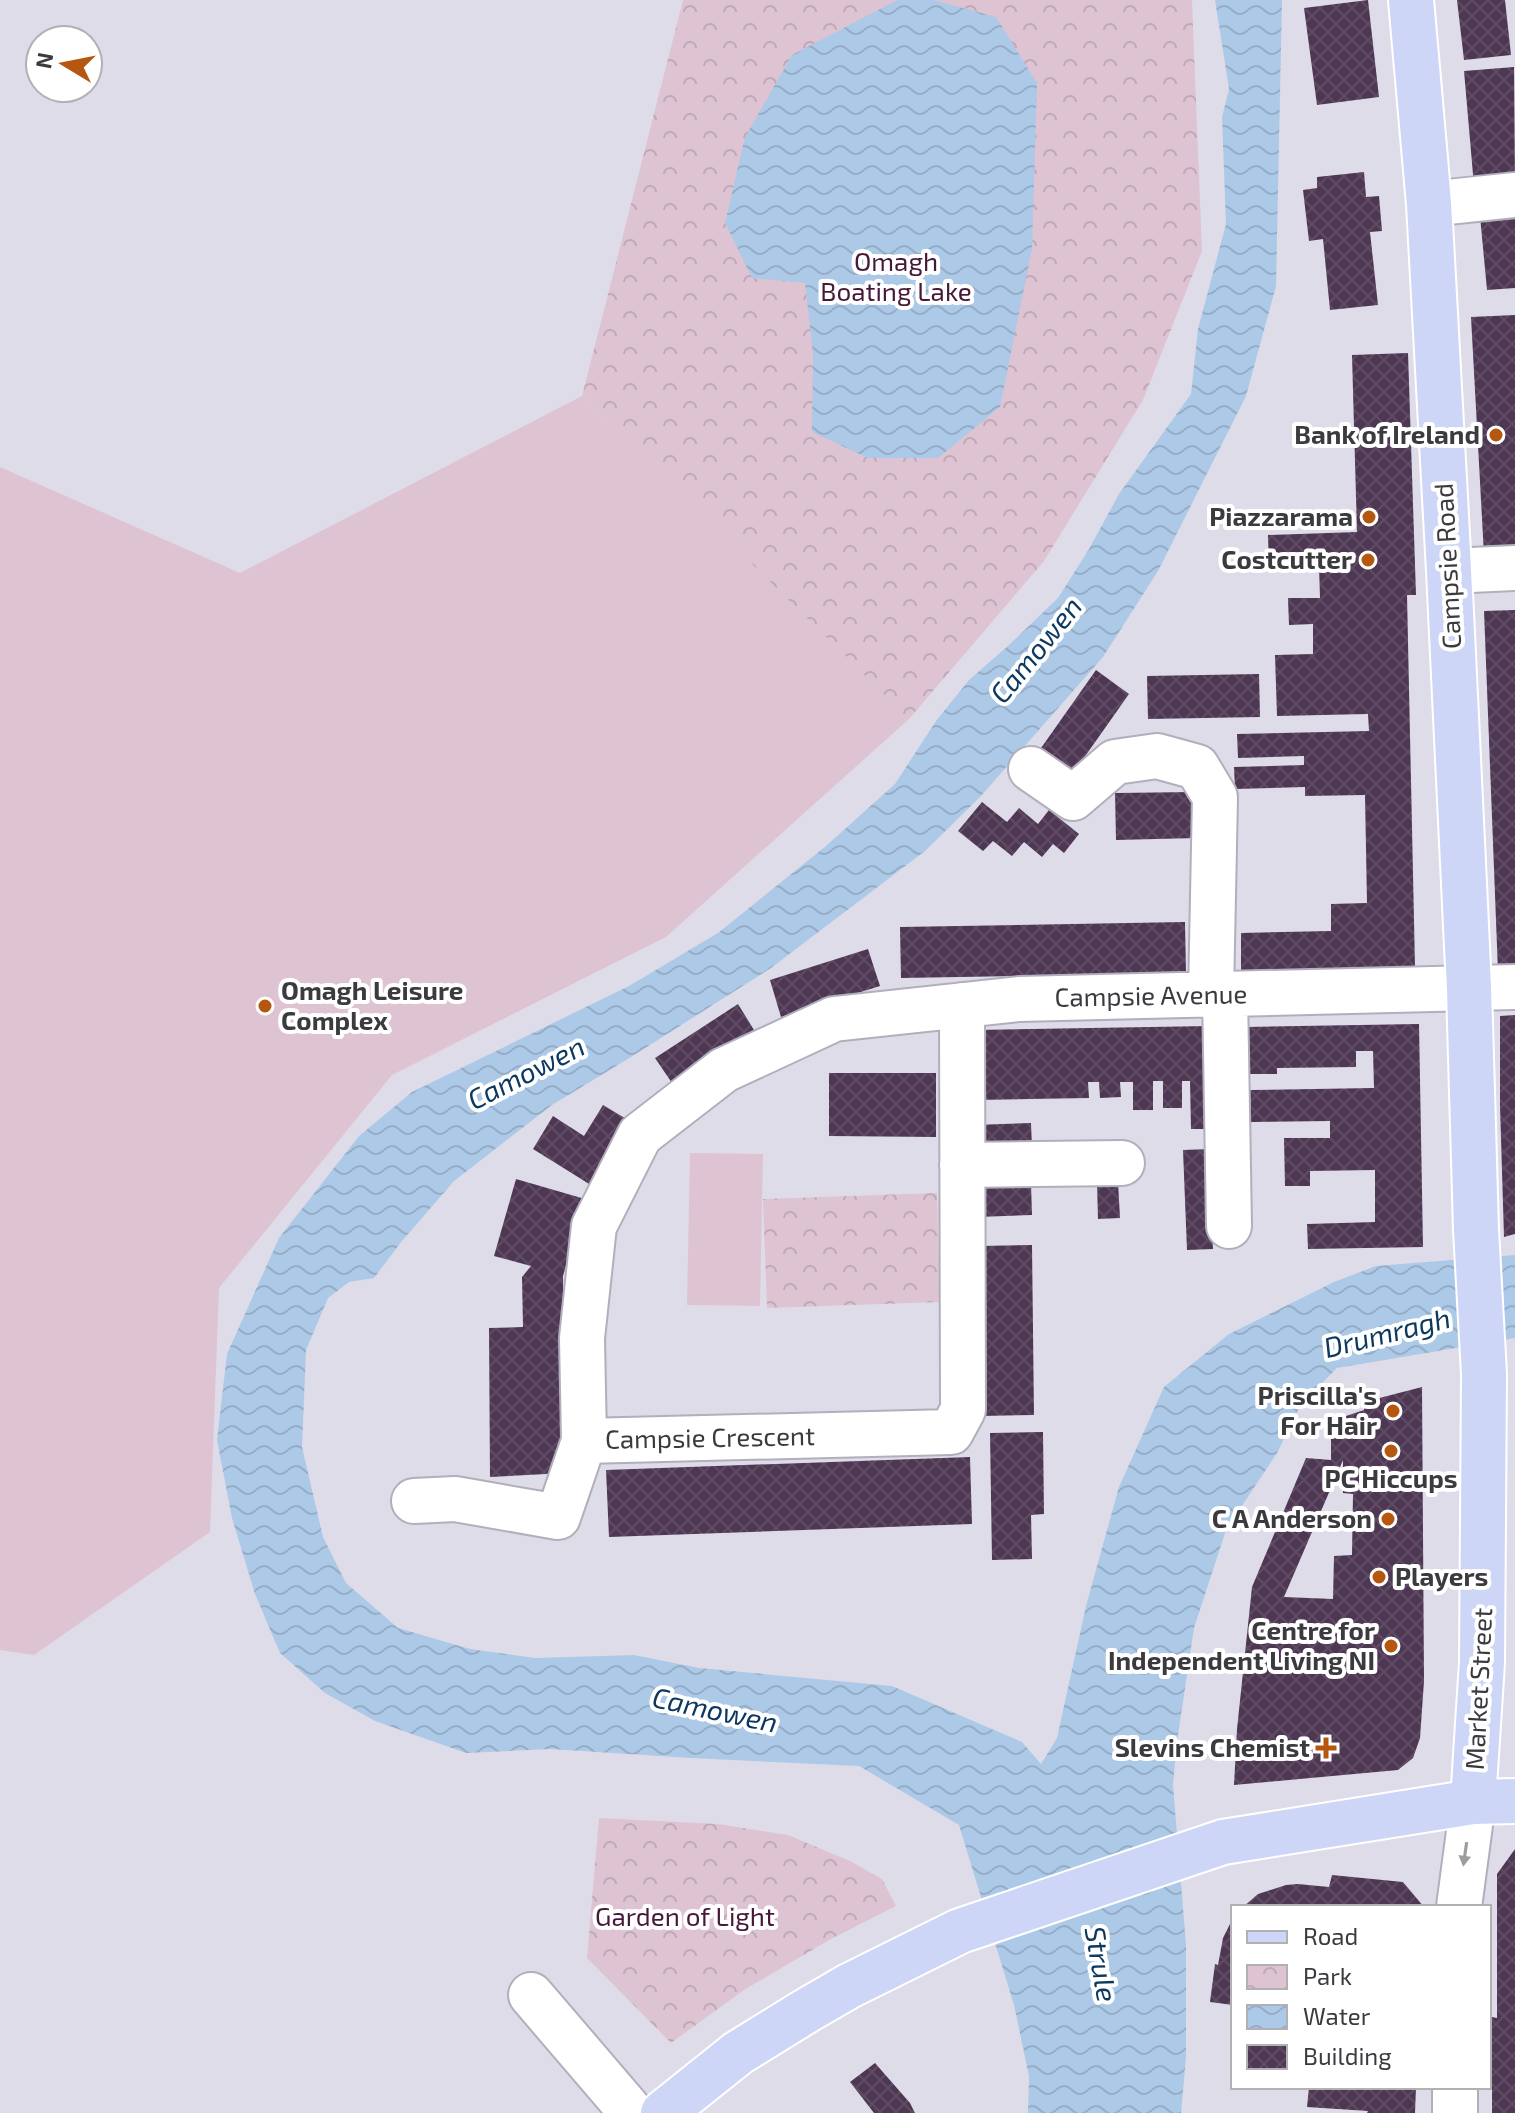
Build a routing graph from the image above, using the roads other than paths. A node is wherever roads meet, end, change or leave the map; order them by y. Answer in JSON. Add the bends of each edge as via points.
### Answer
{"nodes":[{"id":1,"x":1411,"y":0,"type":"edge"},
{"id":2,"x":1515,"y":195,"type":"edge"},
{"id":3,"x":1429,"y":204,"type":"junction"},
{"id":4,"x":1515,"y":568,"type":"edge"},
{"id":5,"x":1449,"y":571,"type":"junction"},
{"id":6,"x":1031,"y":769,"type":"dead end"},
{"id":7,"x":1515,"y":987,"type":"edge"},
{"id":8,"x":1469,"y":988,"type":"junction"},
{"id":9,"x":1218,"y":994,"type":"junction"},
{"id":10,"x":962,"y":1005,"type":"junction"},
{"id":11,"x":834,"y":1019,"type":"joint"},
{"id":12,"x":1122,"y":1163,"type":"dead end"},
{"id":13,"x":962,"y":1165,"type":"junction"},
{"id":14,"x":1229,"y":1226,"type":"dead end"},
{"id":15,"x":1476,"y":1230,"type":"joint"},
{"id":16,"x":584,"y":1441,"type":"junction"},
{"id":17,"x":414,"y":1501,"type":"dead end"},
{"id":18,"x":1494,"y":1802,"type":"edge"},
{"id":19,"x":1460,"y":1905,"type":"edge"},
{"id":20,"x":531,"y":1995,"type":"dead end"},
{"id":21,"x":1455,"y":2089,"type":"edge"},
{"id":22,"x":632,"y":2113,"type":"edge"},
{"id":23,"x":663,"y":2113,"type":"edge"},
{"id":24,"x":1455,"y":2113,"type":"edge"}],
"edges":[{"from":1,"to":3,"type":"main road","name":"Campsie Road"},
{"from":2,"to":3,"type":"street"},
{"from":3,"to":5,"type":"main road","name":"Campsie Road"},
{"from":4,"to":5,"type":"street"},
{"from":5,"to":8,"type":"main road","name":"Campsie Road"},
{"from":6,"to":9,"type":"street","via":[[1073,798],[1115,762],[1157,756],[1197,767],[1215,797]]},
{"from":7,"to":8,"type":"street","name":"Campsie Avenue"},
{"from":8,"to":9,"type":"street","name":"Campsie Avenue"},
{"from":8,"to":15,"type":"main road","name":"Campsie Road"},
{"from":9,"to":10,"type":"street","name":"Campsie Avenue"},
{"from":9,"to":14,"type":"street"},
{"from":10,"to":11,"type":"street","name":"Campsie Avenue"},
{"from":10,"to":13,"type":"street","name":"Campsie Crescent"},
{"from":11,"to":16,"type":"street","name":"Campsie Crescent","via":[[724,1070],[640,1135],[594,1226],[582,1338]]},
{"from":12,"to":13,"type":"street"},
{"from":13,"to":16,"type":"street","name":"Campsie Crescent","via":[[963,1410],[951,1432]]},
{"from":15,"to":18,"type":"main road","name":"Market Street","via":[[1484,1374],[1482,1662]]},
{"from":16,"to":17,"type":"street","via":[[558,1517],[455,1499]]},
{"from":18,"to":19,"type":"street","name":"Market Street","one_way":true},
{"from":18,"to":23,"type":"main road","via":[[1223,1842],[960,1931],[792,2019],[738,2053]]},
{"from":20,"to":22,"type":"street"},
{"from":21,"to":24,"type":"street"}]}
